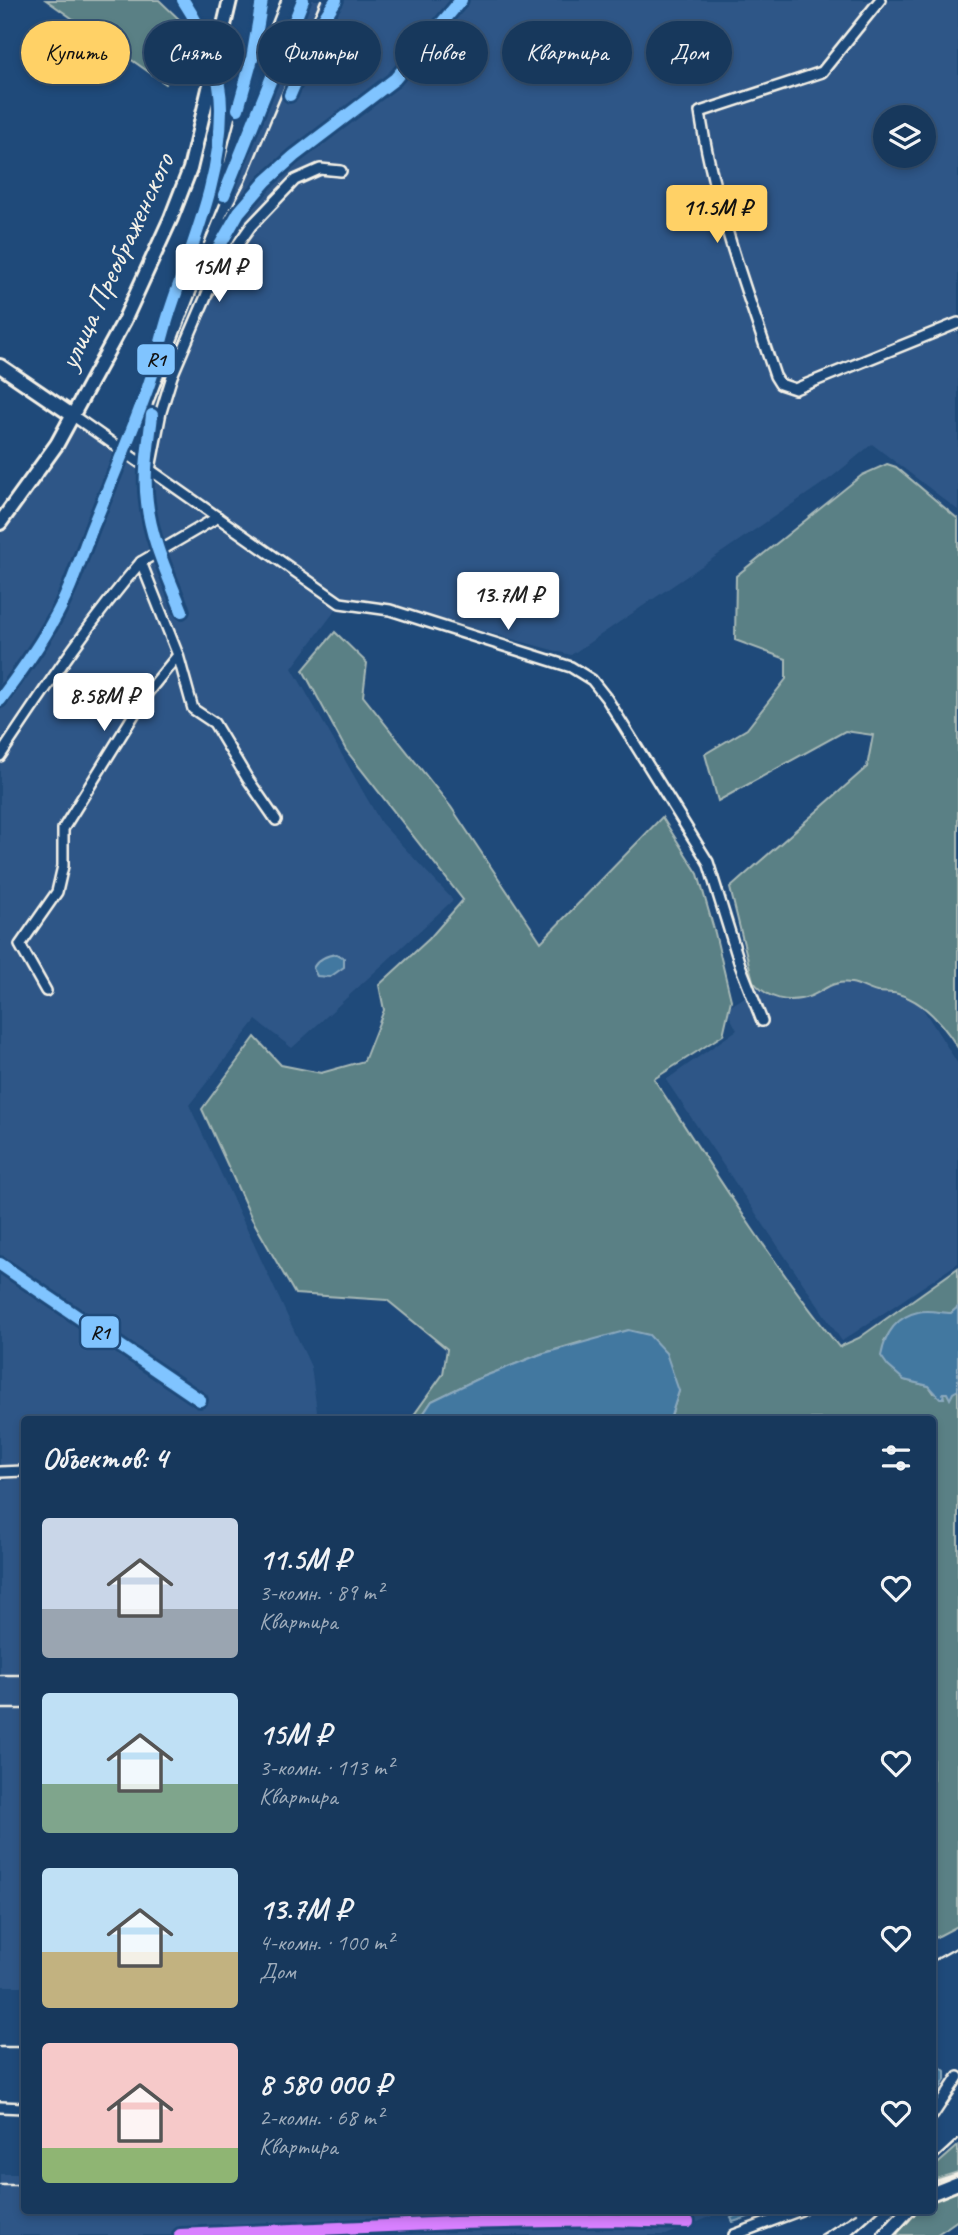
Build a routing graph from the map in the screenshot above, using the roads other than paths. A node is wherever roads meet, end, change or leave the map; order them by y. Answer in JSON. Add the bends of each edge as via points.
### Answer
{"nodes":[{"id":1,"x":230,"y":0,"type":"edge"},
{"id":2,"x":880,"y":0,"type":"edge"},
{"id":3,"x":341,"y":171,"type":"dead end"},
{"id":4,"x":958,"y":323,"type":"edge"},
{"id":5,"x":0,"y":366,"type":"edge"},
{"id":6,"x":72,"y":415,"type":"junction"},
{"id":7,"x":150,"y":469,"type":"junction"},
{"id":8,"x":218,"y":517,"type":"junction"},
{"id":9,"x":0,"y":523,"type":"edge"},
{"id":10,"x":141,"y":562,"type":"junction"},
{"id":11,"x":178,"y":655,"type":"junction"},
{"id":12,"x":0,"y":756,"type":"edge"},
{"id":13,"x":276,"y":820,"type":"dead end"},
{"id":14,"x":46,"y":991,"type":"dead end"},
{"id":15,"x":762,"y":1021,"type":"dead end"},
{"id":16,"x":21,"y":1471,"type":"edge"},
{"id":17,"x":0,"y":1472,"type":"edge"},
{"id":18,"x":958,"y":2077,"type":"edge"},
{"id":19,"x":0,"y":2107,"type":"edge"},
{"id":20,"x":21,"y":2108,"type":"edge"},
{"id":21,"x":936,"y":2110,"type":"edge"},
{"id":22,"x":958,"y":2183,"type":"edge"},
{"id":23,"x":936,"y":2192,"type":"edge"},
{"id":24,"x":790,"y":2214,"type":"edge"},
{"id":25,"x":904,"y":2214,"type":"edge"},
{"id":26,"x":734,"y":2235,"type":"edge"},
{"id":27,"x":886,"y":2235,"type":"edge"}],
"edges":[{"from":1,"to":6,"type":"street","name":"улица Преображенского","via":[[190,169],[124,321]]},
{"from":2,"to":4,"type":"street","via":[[822,72],[701,112],[707,162],[780,384],[795,389]]},
{"from":3,"to":7,"type":"street","via":[[320,169],[295,180],[251,226],[213,280],[172,376]]},
{"from":5,"to":6,"type":"street"},
{"from":6,"to":7,"type":"street"},
{"from":6,"to":9,"type":"street","name":"улица Преображенского","via":[[57,444]]},
{"from":7,"to":8,"type":"street"},
{"from":8,"to":10,"type":"street"},
{"from":8,"to":15,"type":"street","via":[[340,603],[390,610],[571,667],[592,681],[708,862]]},
{"from":10,"to":11,"type":"street"},
{"from":10,"to":12,"type":"street","via":[[75,644]]},
{"from":11,"to":13,"type":"street","via":[[194,709],[214,723]]},
{"from":11,"to":14,"type":"street","via":[[148,692],[63,829],[63,866],[57,892],[20,945]]},
{"from":16,"to":17,"type":"street"},
{"from":18,"to":21,"type":"street"},
{"from":19,"to":20,"type":"street"},
{"from":22,"to":23,"type":"street"},
{"from":24,"to":26,"type":"street"},
{"from":25,"to":27,"type":"street"}]}
